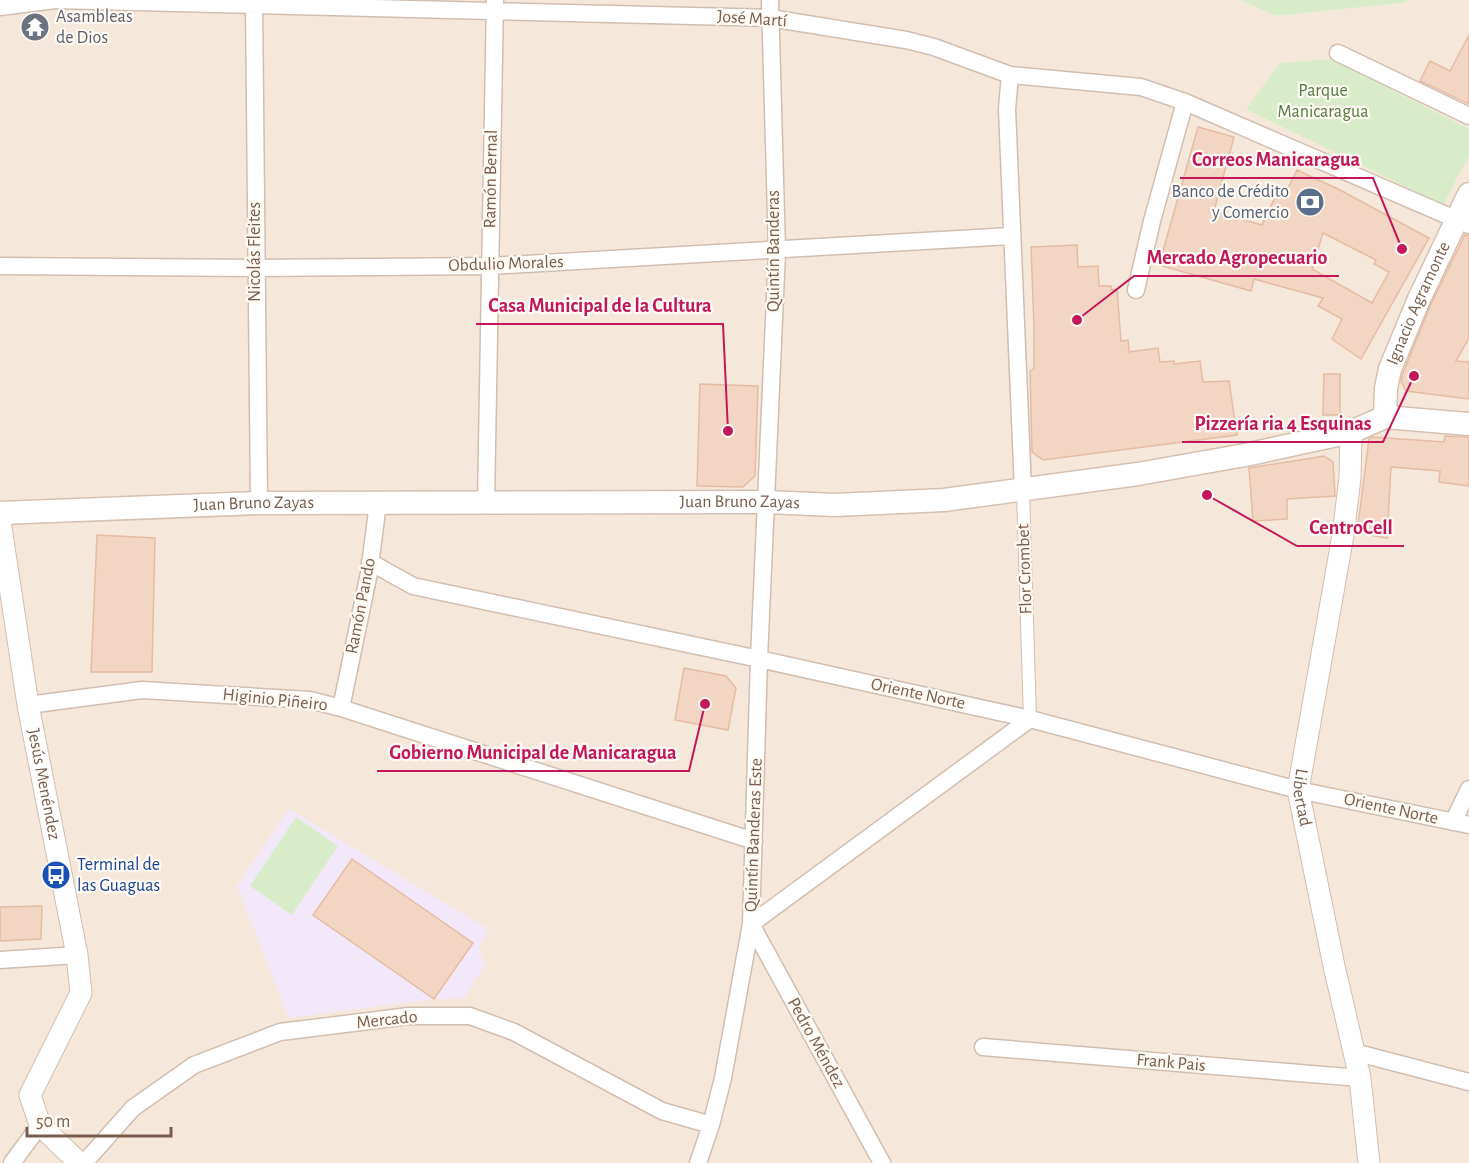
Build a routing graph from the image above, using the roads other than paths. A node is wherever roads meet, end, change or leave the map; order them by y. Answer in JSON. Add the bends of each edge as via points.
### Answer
{"nodes":[{"id":1,"x":770,"y":0,"type":"edge"},
{"id":2,"x":254,"y":3,"type":"edge"},
{"id":3,"x":494,"y":6,"type":"edge"},
{"id":4,"x":0,"y":7,"type":"edge"},
{"id":5,"x":770,"y":18,"type":"junction"},
{"id":6,"x":1338,"y":53,"type":"dead end"},
{"id":7,"x":1010,"y":75,"type":"junction"},
{"id":8,"x":1185,"y":102,"type":"junction"},
{"id":9,"x":1469,"y":116,"type":"edge"},
{"id":10,"x":1469,"y":194,"type":"edge"},
{"id":11,"x":1463,"y":222,"type":"edge"},
{"id":12,"x":1011,"y":236,"type":"junction"},
{"id":13,"x":777,"y":251,"type":"junction"},
{"id":14,"x":0,"y":266,"type":"edge"},
{"id":15,"x":490,"y":266,"type":"junction"},
{"id":16,"x":255,"y":268,"type":"junction"},
{"id":17,"x":1136,"y":290,"type":"dead end"},
{"id":18,"x":1385,"y":417,"type":"junction"},
{"id":19,"x":1469,"y":424,"type":"edge"},
{"id":20,"x":1351,"y":432,"type":"junction"},
{"id":21,"x":1023,"y":490,"type":"junction"},
{"id":22,"x":486,"y":502,"type":"junction"},
{"id":23,"x":767,"y":502,"type":"junction"},
{"id":24,"x":378,"y":503,"type":"junction"},
{"id":25,"x":258,"y":504,"type":"junction"},
{"id":26,"x":0,"y":513,"type":"edge"},
{"id":27,"x":0,"y":521,"type":"edge"},
{"id":28,"x":370,"y":562,"type":"junction"},
{"id":29,"x":759,"y":659,"type":"junction"},
{"id":30,"x":28,"y":705,"type":"junction"},
{"id":31,"x":341,"y":708,"type":"junction"},
{"id":32,"x":1030,"y":719,"type":"junction"},
{"id":33,"x":1469,"y":789,"type":"edge"},
{"id":34,"x":1298,"y":790,"type":"junction"},
{"id":35,"x":1461,"y":823,"type":"edge"},
{"id":36,"x":754,"y":841,"type":"junction"},
{"id":37,"x":751,"y":924,"type":"junction"},
{"id":38,"x":77,"y":955,"type":"junction"},
{"id":39,"x":0,"y":960,"type":"edge"},
{"id":40,"x":982,"y":1047,"type":"dead end"},
{"id":41,"x":1354,"y":1052,"type":"junction"},
{"id":42,"x":1360,"y":1078,"type":"junction"},
{"id":43,"x":1469,"y":1082,"type":"edge"},
{"id":44,"x":40,"y":1125,"type":"junction"},
{"id":45,"x":711,"y":1125,"type":"junction"},
{"id":46,"x":12,"y":1163,"type":"edge"},
{"id":47,"x":79,"y":1163,"type":"edge"},
{"id":48,"x":84,"y":1163,"type":"edge"},
{"id":49,"x":699,"y":1163,"type":"edge"},
{"id":50,"x":882,"y":1163,"type":"edge"},
{"id":51,"x":1370,"y":1163,"type":"edge"}],
"edges":[{"from":1,"to":5,"type":"street","name":"Quintín Banderas"},
{"from":2,"to":3,"type":"street","name":"José Martí"},
{"from":2,"to":4,"type":"street","name":"José Martí","via":[[55,0]]},
{"from":2,"to":16,"type":"street","name":"Nicolás Fleites"},
{"from":3,"to":5,"type":"street","name":"José Martí"},
{"from":3,"to":15,"type":"street","name":"Ramón Bernal"},
{"from":5,"to":7,"type":"street","name":"José Martí","via":[[906,40]]},
{"from":5,"to":13,"type":"street","name":"Quintín Banderas"},
{"from":6,"to":9,"type":"street"},
{"from":7,"to":8,"type":"street","name":"José Martí","via":[[1141,87]]},
{"from":7,"to":12,"type":"street","name":"Flor Crombet","via":[[1007,109]]},
{"from":8,"to":11,"type":"street","name":"José Martí"},
{"from":8,"to":17,"type":"street"},
{"from":10,"to":11,"type":"main road","name":"Ignacio Agramonte"},
{"from":11,"to":18,"type":"main road","name":"Ignacio Agramonte","via":[[1419,299],[1390,369]]},
{"from":12,"to":13,"type":"street","name":"Obdulio Morales"},
{"from":12,"to":21,"type":"street","name":"Flor Crombet"},
{"from":13,"to":15,"type":"street","name":"Obdulio Morales"},
{"from":13,"to":23,"type":"street","name":"Quintín Banderas"},
{"from":14,"to":16,"type":"street","name":"Obdulio Morales"},
{"from":15,"to":16,"type":"street","name":"Obdulio Morales"},
{"from":15,"to":22,"type":"street","name":"Ramón Bernal"},
{"from":16,"to":25,"type":"street","name":"Nicolás Fleites"},
{"from":18,"to":19,"type":"main road","name":"Juan Bruno Zayas"},
{"from":18,"to":20,"type":"main road","name":"Juan Bruno Zayas"},
{"from":20,"to":21,"type":"main road","name":"Juan Bruno Zayas","via":[[1245,456]]},
{"from":20,"to":34,"type":"street","name":"Libertad","via":[[1343,535]]},
{"from":21,"to":23,"type":"main road","name":"Juan Bruno Zayas","via":[[944,500],[835,505]]},
{"from":21,"to":32,"type":"street","name":"Flor Crombet"},
{"from":22,"to":23,"type":"main road","name":"Juan Bruno Zayas"},
{"from":22,"to":24,"type":"main road","name":"Juan Bruno Zayas"},
{"from":23,"to":29,"type":"street","name":"Quintín Banderas Este"},
{"from":24,"to":25,"type":"main road","name":"Juan Bruno Zayas"},
{"from":24,"to":28,"type":"street","name":"Ramón Pando"},
{"from":25,"to":26,"type":"main road","name":"Juan Bruno Zayas"},
{"from":27,"to":30,"type":"street","name":"Jesús Menéndez"},
{"from":28,"to":29,"type":"street","name":"Oriente Norte","via":[[412,586]]},
{"from":28,"to":31,"type":"street","name":"Ramón Pando"},
{"from":29,"to":32,"type":"street","name":"Oriente Norte"},
{"from":29,"to":36,"type":"street","name":"Quintín Banderas Este"},
{"from":30,"to":31,"type":"street","name":"Higinio Piñeiro","via":[[141,690],[310,700]]},
{"from":30,"to":38,"type":"street","name":"Jesús Menéndez"},
{"from":31,"to":36,"type":"street","name":"Higinio Piñeiro"},
{"from":32,"to":34,"type":"street","name":"Oriente Norte"},
{"from":32,"to":37,"type":"street"},
{"from":33,"to":35,"type":"street"},
{"from":34,"to":35,"type":"street","name":"Oriente Norte"},
{"from":34,"to":41,"type":"street","name":"Libertad"},
{"from":36,"to":37,"type":"street","name":"Quintín Banderas Este"},
{"from":37,"to":45,"type":"street","name":"Quintín Banderas Este"},
{"from":37,"to":50,"type":"street","name":"Pedro Méndez"},
{"from":38,"to":39,"type":"street"},
{"from":38,"to":44,"type":"street","name":"Jesús Menéndez","via":[[81,993],[30,1095]]},
{"from":40,"to":42,"type":"street","name":"Frank Pais"},
{"from":41,"to":42,"type":"street","name":"Libertad"},
{"from":41,"to":43,"type":"street"},
{"from":42,"to":51,"type":"street","name":"Libertad"},
{"from":44,"to":46,"type":"street"},
{"from":44,"to":47,"type":"street","name":"Jesús Menéndez"},
{"from":45,"to":48,"type":"street","name":"Mercado","via":[[662,1112],[514,1032],[470,1016],[409,1016],[280,1032],[194,1065],[133,1108]]},
{"from":45,"to":49,"type":"street","name":"Quintín Banderas Este"}]}
